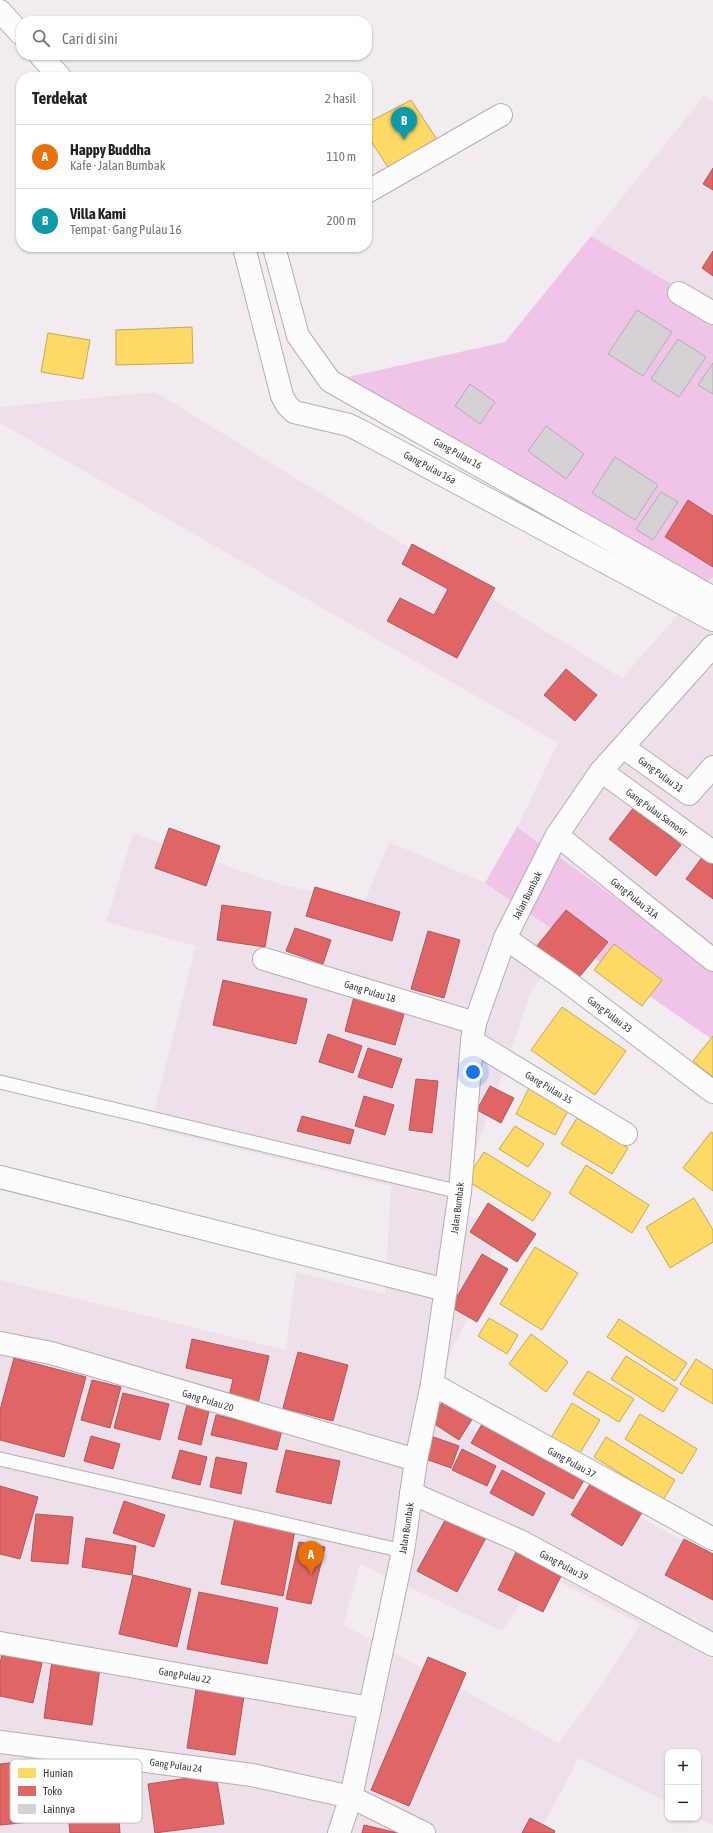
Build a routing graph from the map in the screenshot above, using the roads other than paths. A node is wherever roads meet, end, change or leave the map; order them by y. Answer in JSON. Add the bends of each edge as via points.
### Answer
{"nodes":[{"id":1,"x":0,"y":11,"type":"edge"},
{"id":2,"x":16,"y":29,"type":"edge"},
{"id":3,"x":45,"y":60,"type":"edge"},
{"id":4,"x":55,"y":72,"type":"edge"},
{"id":5,"x":501,"y":114,"type":"dead end"},
{"id":6,"x":372,"y":189,"type":"edge"},
{"id":7,"x":245,"y":252,"type":"edge"},
{"id":8,"x":275,"y":252,"type":"edge"},
{"id":9,"x":678,"y":293,"type":"dead end"},
{"id":10,"x":713,"y":313,"type":"edge"},
{"id":11,"x":713,"y":598,"type":"edge"},
{"id":12,"x":713,"y":620,"type":"edge"},
{"id":13,"x":713,"y":646,"type":"edge"},
{"id":14,"x":623,"y":747,"type":"junction"},
{"id":15,"x":713,"y":767,"type":"edge"},
{"id":16,"x":601,"y":771,"type":"junction"},
{"id":17,"x":557,"y":835,"type":"junction"},
{"id":18,"x":713,"y":852,"type":"edge"},
{"id":19,"x":505,"y":938,"type":"junction"},
{"id":20,"x":264,"y":959,"type":"dead end"},
{"id":21,"x":713,"y":960,"type":"edge"},
{"id":22,"x":474,"y":1032,"type":"junction"},
{"id":23,"x":0,"y":1082,"type":"edge"},
{"id":24,"x":713,"y":1092,"type":"edge"},
{"id":25,"x":626,"y":1134,"type":"dead end"},
{"id":26,"x":0,"y":1177,"type":"edge"},
{"id":27,"x":460,"y":1192,"type":"junction"},
{"id":28,"x":446,"y":1290,"type":"junction"},
{"id":29,"x":0,"y":1343,"type":"edge"},
{"id":30,"x":432,"y":1384,"type":"junction"},
{"id":31,"x":0,"y":1459,"type":"edge"},
{"id":32,"x":416,"y":1460,"type":"junction"},
{"id":33,"x":411,"y":1493,"type":"junction"},
{"id":34,"x":713,"y":1539,"type":"edge"},
{"id":35,"x":403,"y":1551,"type":"junction"},
{"id":36,"x":0,"y":1643,"type":"edge"},
{"id":37,"x":713,"y":1645,"type":"edge"},
{"id":38,"x":370,"y":1708,"type":"junction"},
{"id":39,"x":0,"y":1742,"type":"edge"},
{"id":40,"x":130,"y":1759,"type":"edge"},
{"id":41,"x":142,"y":1761,"type":"edge"},
{"id":42,"x":351,"y":1797,"type":"junction"},
{"id":43,"x":339,"y":1833,"type":"edge"},
{"id":44,"x":424,"y":1833,"type":"edge"}],
"edges":[{"from":1,"to":2,"type":"street"},
{"from":3,"to":4,"type":"street"},
{"from":5,"to":6,"type":"street"},
{"from":7,"to":12,"type":"street","name":"Gang Pulau 16a","via":[[282,396],[294,412],[349,424]]},
{"from":8,"to":11,"type":"street","name":"Gang Pulau 16","via":[[298,336],[330,381]]},
{"from":9,"to":10,"type":"street"},
{"from":13,"to":14,"type":"street","name":"Jalan Bumbak"},
{"from":14,"to":15,"type":"street","name":"Gang Pulau 31","via":[[689,794]]},
{"from":14,"to":16,"type":"street","name":"Jalan Bumbak"},
{"from":16,"to":17,"type":"street","name":"Jalan Bumbak"},
{"from":16,"to":18,"type":"street","name":"Gang Pulau Samosir"},
{"from":17,"to":19,"type":"street","name":"Jalan Bumbak"},
{"from":17,"to":21,"type":"street","name":"Gang Pulau 31A"},
{"from":19,"to":22,"type":"street","name":"Jalan Bumbak"},
{"from":19,"to":24,"type":"street","name":"Gang Pulau 33"},
{"from":20,"to":22,"type":"street","name":"Gang Pulau 18"},
{"from":22,"to":25,"type":"street","name":"Gang Pulau 35"},
{"from":22,"to":27,"type":"street","name":"Jalan Bumbak"},
{"from":23,"to":27,"type":"lane"},
{"from":26,"to":28,"type":"street"},
{"from":27,"to":28,"type":"street","name":"Jalan Bumbak"},
{"from":28,"to":30,"type":"street","name":"Jalan Bumbak"},
{"from":29,"to":32,"type":"street","name":"Gang Pulau 20","via":[[51,1353]]},
{"from":30,"to":32,"type":"street","name":"Jalan Bumbak"},
{"from":30,"to":34,"type":"street","name":"Gang Pulau 37"},
{"from":31,"to":35,"type":"lane"},
{"from":32,"to":33,"type":"street","name":"Jalan Bumbak"},
{"from":33,"to":35,"type":"street","name":"Jalan Bumbak"},
{"from":33,"to":37,"type":"street","name":"Gang Pulau 39","via":[[520,1541]]},
{"from":35,"to":38,"type":"street","name":"Jalan Bumbak"},
{"from":36,"to":38,"type":"street","name":"Gang Pulau 22"},
{"from":38,"to":42,"type":"street","name":"Jalan Bumbak"},
{"from":39,"to":40,"type":"street","name":"Gang Pulau 24"},
{"from":41,"to":42,"type":"street","name":"Gang Pulau 24","via":[[252,1775]]},
{"from":42,"to":43,"type":"street","name":"Jalan Bumbak"},
{"from":42,"to":44,"type":"street","name":"Gang Pulau 24"}]}
